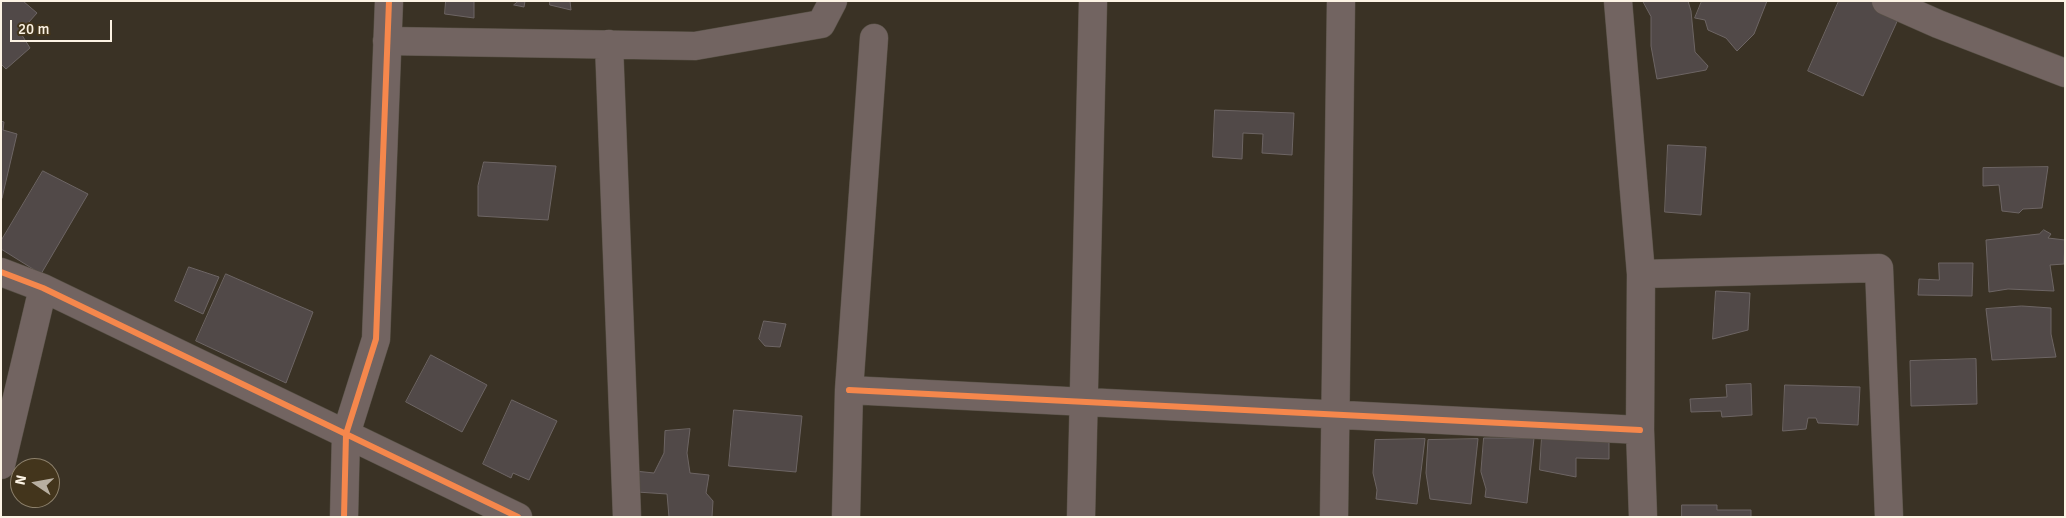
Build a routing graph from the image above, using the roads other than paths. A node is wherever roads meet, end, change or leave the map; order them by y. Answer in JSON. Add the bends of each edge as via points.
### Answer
{"nodes":[{"id":1,"x":389,"y":1,"type":"edge"},
{"id":2,"x":833,"y":1,"type":"edge"},
{"id":3,"x":1093,"y":1,"type":"edge"},
{"id":4,"x":1341,"y":1,"type":"edge"},
{"id":5,"x":1618,"y":1,"type":"edge"},
{"id":6,"x":1886,"y":1,"type":"edge"},
{"id":7,"x":874,"y":38,"type":"dead end"},
{"id":8,"x":387,"y":41,"type":"junction"},
{"id":9,"x":609,"y":44,"type":"junction"},
{"id":10,"x":2065,"y":73,"type":"edge"},
{"id":11,"x":1,"y":272,"type":"edge"},
{"id":12,"x":1641,"y":274,"type":"junction"},
{"id":13,"x":43,"y":288,"type":"junction"},
{"id":14,"x":849,"y":390,"type":"junction"},
{"id":15,"x":1084,"y":402,"type":"junction"},
{"id":16,"x":1336,"y":416,"type":"junction"},
{"id":17,"x":1640,"y":430,"type":"junction"},
{"id":18,"x":346,"y":434,"type":"junction"},
{"id":19,"x":1,"y":466,"type":"edge"},
{"id":20,"x":344,"y":517,"type":"edge"},
{"id":21,"x":518,"y":517,"type":"edge"},
{"id":22,"x":627,"y":517,"type":"edge"},
{"id":23,"x":846,"y":517,"type":"edge"},
{"id":24,"x":1081,"y":517,"type":"edge"},
{"id":25,"x":1334,"y":517,"type":"edge"},
{"id":26,"x":1643,"y":517,"type":"edge"},
{"id":27,"x":1889,"y":517,"type":"edge"}],
"edges":[{"from":1,"to":8,"type":"street"},
{"from":2,"to":9,"type":"street","via":[[821,24],[695,46]]},
{"from":3,"to":15,"type":"street"},
{"from":4,"to":16,"type":"street"},
{"from":5,"to":12,"type":"street"},
{"from":6,"to":10,"type":"street"},
{"from":7,"to":14,"type":"street"},
{"from":8,"to":9,"type":"street"},
{"from":8,"to":18,"type":"street","via":[[376,339]]},
{"from":9,"to":22,"type":"street"},
{"from":11,"to":13,"type":"street"},
{"from":12,"to":17,"type":"street"},
{"from":12,"to":27,"type":"street","via":[[1879,268]]},
{"from":13,"to":18,"type":"street"},
{"from":13,"to":19,"type":"street"},
{"from":14,"to":15,"type":"street"},
{"from":14,"to":23,"type":"street"},
{"from":15,"to":16,"type":"street"},
{"from":15,"to":24,"type":"street"},
{"from":16,"to":17,"type":"street"},
{"from":16,"to":25,"type":"street"},
{"from":17,"to":26,"type":"street"},
{"from":18,"to":20,"type":"street"},
{"from":18,"to":21,"type":"street"}]}
